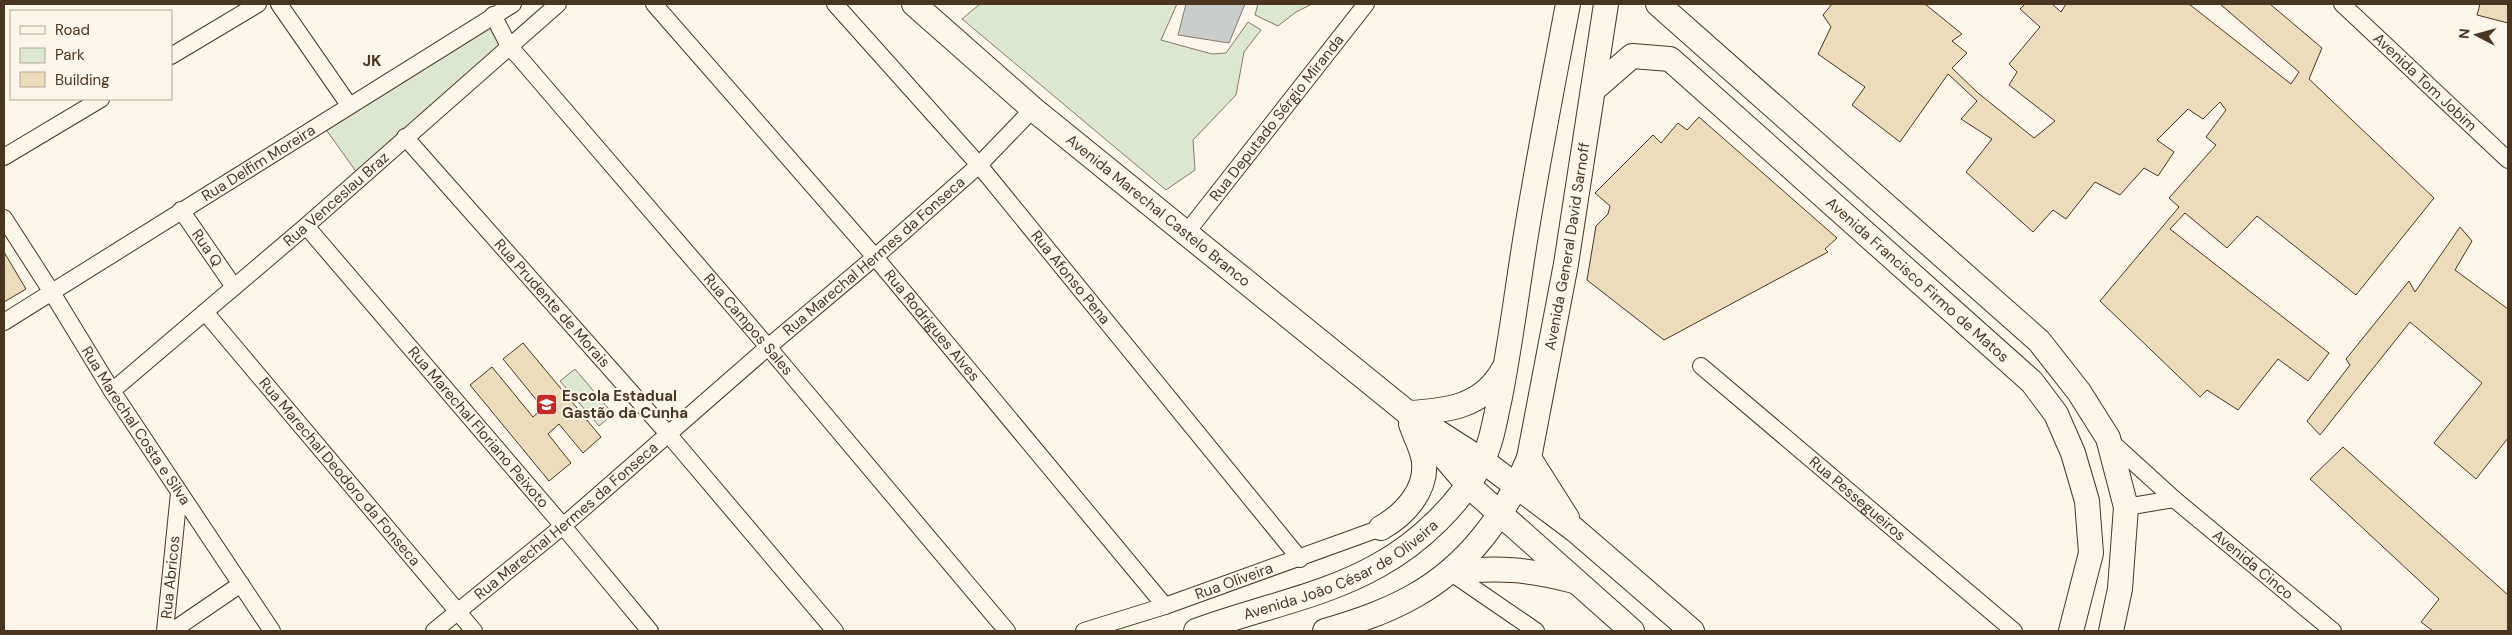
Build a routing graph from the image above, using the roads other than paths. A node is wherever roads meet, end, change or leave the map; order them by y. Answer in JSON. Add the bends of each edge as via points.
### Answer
{"nodes":[{"id":1,"x":258,"y":4,"type":"edge"},
{"id":2,"x":279,"y":4,"type":"edge"},
{"id":3,"x":513,"y":4,"type":"edge"},
{"id":4,"x":558,"y":4,"type":"edge"},
{"id":5,"x":654,"y":4,"type":"edge"},
{"id":6,"x":835,"y":4,"type":"edge"},
{"id":7,"x":914,"y":4,"type":"edge"},
{"id":8,"x":1366,"y":4,"type":"edge"},
{"id":9,"x":1568,"y":4,"type":"edge"},
{"id":10,"x":1606,"y":4,"type":"edge"},
{"id":11,"x":1616,"y":4,"type":"edge"},
{"id":12,"x":1658,"y":4,"type":"edge"},
{"id":13,"x":2342,"y":4,"type":"edge"},
{"id":14,"x":493,"y":15,"type":"junction"},
{"id":15,"x":1601,"y":38,"type":"junction"},
{"id":16,"x":509,"y":46,"type":"junction"},
{"id":17,"x":172,"y":55,"type":"edge"},
{"id":18,"x":1594,"y":89,"type":"junction"},
{"id":19,"x":98,"y":100,"type":"edge"},
{"id":20,"x":349,"y":105,"type":"junction"},
{"id":21,"x":1033,"y":110,"type":"junction"},
{"id":22,"x":405,"y":137,"type":"junction"},
{"id":23,"x":4,"y":157,"type":"edge"},
{"id":24,"x":2508,"y":160,"type":"edge"},
{"id":25,"x":978,"y":165,"type":"junction"},
{"id":26,"x":181,"y":210,"type":"junction"},
{"id":27,"x":4,"y":218,"type":"edge"},
{"id":28,"x":306,"y":226,"type":"junction"},
{"id":29,"x":1187,"y":232,"type":"junction"},
{"id":30,"x":875,"y":257,"type":"junction"},
{"id":31,"x":234,"y":286,"type":"junction"},
{"id":32,"x":51,"y":291,"type":"junction"},
{"id":33,"x":205,"y":312,"type":"junction"},
{"id":34,"x":4,"y":322,"type":"edge"},
{"id":35,"x":768,"y":347,"type":"junction"},
{"id":36,"x":1506,"y":365,"type":"junction"},
{"id":37,"x":1701,"y":366,"type":"dead end"},
{"id":38,"x":112,"y":392,"type":"junction"},
{"id":39,"x":1408,"y":413,"type":"junction"},
{"id":40,"x":669,"y":435,"type":"junction"},
{"id":41,"x":2108,"y":438,"type":"junction"},
{"id":42,"x":1529,"y":458,"type":"junction"},
{"id":43,"x":1483,"y":461,"type":"junction"},
{"id":44,"x":1469,"y":486,"type":"junction"},
{"id":45,"x":1517,"y":487,"type":"junction"},
{"id":46,"x":179,"y":493,"type":"junction"},
{"id":47,"x":2174,"y":499,"type":"junction"},
{"id":48,"x":2126,"y":507,"type":"junction"},
{"id":49,"x":1447,"y":510,"type":"junction"},
{"id":50,"x":1500,"y":514,"type":"junction"},
{"id":51,"x":562,"y":526,"type":"junction"},
{"id":52,"x":1381,"y":528,"type":"junction"},
{"id":53,"x":1575,"y":530,"type":"junction"},
{"id":54,"x":1300,"y":559,"type":"junction"},
{"id":55,"x":1450,"y":572,"type":"junction"},
{"id":56,"x":1580,"y":582,"type":"junction"},
{"id":57,"x":240,"y":584,"type":"junction"},
{"id":58,"x":1165,"y":606,"type":"junction"},
{"id":59,"x":457,"y":611,"type":"junction"},
{"id":60,"x":165,"y":631,"type":"edge"},
{"id":61,"x":172,"y":631,"type":"edge"},
{"id":62,"x":272,"y":631,"type":"edge"},
{"id":63,"x":434,"y":631,"type":"edge"},
{"id":64,"x":474,"y":631,"type":"edge"},
{"id":65,"x":650,"y":631,"type":"edge"},
{"id":66,"x":835,"y":631,"type":"edge"},
{"id":67,"x":1007,"y":631,"type":"edge"},
{"id":68,"x":1084,"y":631,"type":"edge"},
{"id":69,"x":1196,"y":631,"type":"edge"},
{"id":70,"x":1325,"y":631,"type":"edge"},
{"id":71,"x":1536,"y":631,"type":"edge"},
{"id":72,"x":1632,"y":631,"type":"edge"},
{"id":73,"x":1692,"y":631,"type":"edge"},
{"id":74,"x":2014,"y":631,"type":"edge"},
{"id":75,"x":2071,"y":631,"type":"edge"},
{"id":76,"x":2111,"y":631,"type":"edge"},
{"id":77,"x":2332,"y":631,"type":"edge"}],
"edges":[{"from":1,"to":17,"type":"street"},
{"from":2,"to":20,"type":"street"},
{"from":3,"to":14,"type":"street","name":"Rua Delfim Moreira"},
{"from":4,"to":16,"type":"street","name":"Rua Venceslau Braz"},
{"from":5,"to":30,"type":"street","name":"Rua Rodrigues Alves"},
{"from":6,"to":25,"type":"street","name":"Rua Afonso Pena"},
{"from":7,"to":21,"type":"street","name":"Avenida Marechal Castelo Branco"},
{"from":8,"to":29,"type":"street","name":"Rua Deputado Sérgio Miranda"},
{"from":9,"to":36,"type":"street"},
{"from":10,"to":15,"type":"street","name":"Avenida General David Sarnoff"},
{"from":11,"to":15,"type":"street"},
{"from":12,"to":41,"type":"street","via":[[2039,341],[2079,392]]},
{"from":13,"to":24,"type":"street","name":"Avenida Tom Jobim"},
{"from":14,"to":16,"type":"street","name":"Rua Campos Sales"},
{"from":14,"to":20,"type":"street","name":"Rua Delfim Moreira"},
{"from":15,"to":18,"type":"street","name":"Avenida General David Sarnoff"},
{"from":16,"to":22,"type":"street","name":"Rua Venceslau Braz"},
{"from":16,"to":35,"type":"street","name":"Rua Campos Sales"},
{"from":18,"to":42,"type":"street","name":"Avenida General David Sarnoff","via":[[1566,264]]},
{"from":18,"to":75,"type":"street","name":"Avenida Francisco Firmo de Matos","via":[[1632,56],[1670,59],[2032,382],[2056,414],[2073,453],[2087,501],[2091,553]]},
{"from":19,"to":23,"type":"street"},
{"from":20,"to":26,"type":"street","name":"Rua Delfim Moreira"},
{"from":21,"to":25,"type":"street","name":"Rua Marechal Hermes da Fonseca"},
{"from":21,"to":29,"type":"street","name":"Avenida Marechal Castelo Branco"},
{"from":22,"to":28,"type":"street","name":"Rua Venceslau Braz"},
{"from":22,"to":40,"type":"street","name":"Rua Prudente de Morais"},
{"from":25,"to":30,"type":"street","name":"Rua Marechal Hermes da Fonseca"},
{"from":25,"to":54,"type":"street","name":"Rua Afonso Pena"},
{"from":26,"to":31,"type":"street","name":"Rua Q"},
{"from":26,"to":32,"type":"street","name":"Rua Delfim Moreira"},
{"from":27,"to":32,"type":"street","name":"Rua Marechal Costa e Silva"},
{"from":28,"to":31,"type":"street","name":"Rua Venceslau Braz"},
{"from":28,"to":51,"type":"street","name":"Rua Marechal Floriano Peixoto"},
{"from":29,"to":39,"type":"street","name":"Avenida Marechal Castelo Branco"},
{"from":30,"to":35,"type":"street","name":"Rua Marechal Hermes da Fonseca"},
{"from":30,"to":58,"type":"street","name":"Rua Rodrigues Alves"},
{"from":31,"to":33,"type":"street","name":"Rua Venceslau Braz"},
{"from":32,"to":34,"type":"street","name":"Rua Delfim Moreira"},
{"from":32,"to":38,"type":"street","name":"Rua Marechal Costa e Silva"},
{"from":33,"to":38,"type":"street","name":"Rua Venceslau Braz"},
{"from":33,"to":59,"type":"street","name":"Rua Marechal Deodoro da Fonseca"},
{"from":35,"to":40,"type":"street","name":"Rua Marechal Hermes da Fonseca"},
{"from":35,"to":67,"type":"street","name":"Rua Campos Sales"},
{"from":36,"to":39,"type":"street","via":[[1492,387],[1470,403],[1433,412]]},
{"from":36,"to":43,"type":"street","via":[[1492,435]]},
{"from":37,"to":74,"type":"street","name":"Rua Pessegueiros"},
{"from":38,"to":46,"type":"street","name":"Rua Marechal Costa e Silva"},
{"from":39,"to":43,"type":"street","name":"Avenida Marechal Castelo Branco"},
{"from":39,"to":44,"type":"street","name":"Avenida Marechal Castelo Branco"},
{"from":39,"to":52,"type":"street","via":[[1424,462],[1422,478],[1408,508]]},
{"from":40,"to":51,"type":"street","name":"Rua Marechal Hermes da Fonseca"},
{"from":40,"to":66,"type":"street","name":"Rua Prudente de Morais"},
{"from":41,"to":47,"type":"street","name":"Avenida Cinco"},
{"from":41,"to":48,"type":"street"},
{"from":42,"to":45,"type":"street","name":"Avenida General David Sarnoff"},
{"from":42,"to":53,"type":"street"},
{"from":43,"to":44,"type":"street"},
{"from":43,"to":45,"type":"street"},
{"from":44,"to":49,"type":"street","name":"Avenida João César de Oliveira"},
{"from":44,"to":50,"type":"street"},
{"from":45,"to":50,"type":"street","name":"Avenida General David Sarnoff"},
{"from":45,"to":53,"type":"street"},
{"from":46,"to":57,"type":"street","name":"Rua Marechal Costa e Silva"},
{"from":46,"to":60,"type":"street","name":"Rua Abricos"},
{"from":47,"to":48,"type":"street"},
{"from":47,"to":77,"type":"street","name":"Avenida Cinco"},
{"from":48,"to":76,"type":"street","via":[[2120,589]]},
{"from":49,"to":52,"type":"street"},
{"from":49,"to":69,"type":"street","name":"Avenida João César de Oliveira","via":[[1411,544],[1346,582]]},
{"from":50,"to":55,"type":"street"},
{"from":50,"to":56,"type":"street"},
{"from":51,"to":59,"type":"street","name":"Rua Marechal Hermes da Fonseca"},
{"from":51,"to":65,"type":"street","name":"Rua Marechal Floriano Peixoto"},
{"from":52,"to":54,"type":"street","name":"Rua Oliveira"},
{"from":53,"to":73,"type":"street"},
{"from":54,"to":58,"type":"street","name":"Rua Oliveira"},
{"from":55,"to":56,"type":"street","via":[[1516,569]]},
{"from":55,"to":70,"type":"street","via":[[1414,596]]},
{"from":55,"to":71,"type":"street"},
{"from":56,"to":72,"type":"street"},
{"from":57,"to":61,"type":"street","name":"Rua Abricos"},
{"from":57,"to":62,"type":"street","name":"Rua Marechal Costa e Silva"},
{"from":58,"to":68,"type":"street","name":"Rua Oliveira"},
{"from":59,"to":63,"type":"street","name":"Rua Marechal Hermes da Fonseca"},
{"from":59,"to":64,"type":"street","name":"Rua Marechal Deodoro da Fonseca"}]}
